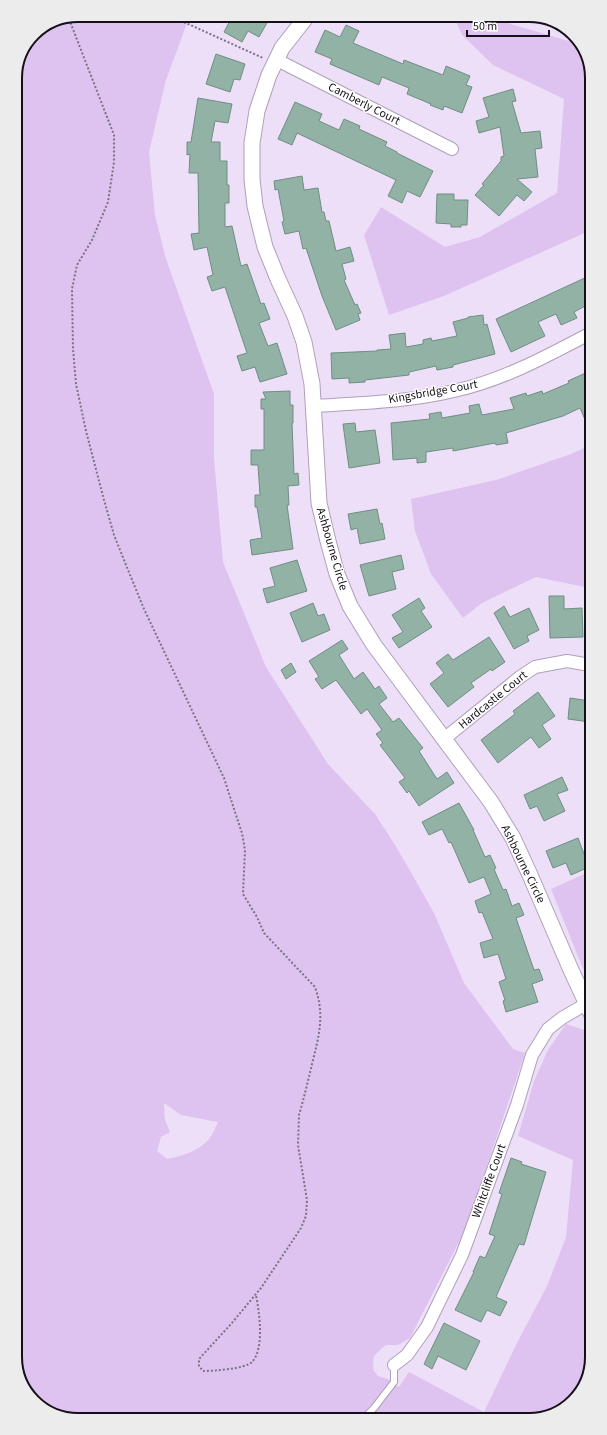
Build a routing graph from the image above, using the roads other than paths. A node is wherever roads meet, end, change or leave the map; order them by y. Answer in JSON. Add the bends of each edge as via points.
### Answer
{"nodes":[{"id":1,"x":302,"y":22,"type":"edge"},
{"id":2,"x":276,"y":62,"type":"junction"},
{"id":3,"x":452,"y":149,"type":"dead end"},
{"id":4,"x":585,"y":336,"type":"edge"},
{"id":5,"x":313,"y":406,"type":"junction"},
{"id":6,"x":585,"y":664,"type":"edge"},
{"id":7,"x":444,"y":739,"type":"junction"},
{"id":8,"x":585,"y":1002,"type":"edge"},
{"id":9,"x":585,"y":1010,"type":"edge"},
{"id":10,"x":394,"y":1365,"type":"joint"},
{"id":11,"x":369,"y":1413,"type":"edge"}],
"edges":[{"from":1,"to":2,"type":"street","name":"Ashbourne Circle","via":[[282,48]]},
{"from":2,"to":3,"type":"street","name":"Camberly Court"},
{"from":2,"to":5,"type":"street","name":"Ashbourne Circle","via":[[257,111],[252,142],[252,179],[255,206],[265,247],[304,342],[312,384]]},
{"from":4,"to":5,"type":"street","name":"Kingsbridge Court","via":[[529,366],[457,390],[397,400]]},
{"from":5,"to":7,"type":"street","name":"Ashbourne Circle","via":[[319,503],[337,574],[350,606],[374,645]]},
{"from":6,"to":7,"type":"street","name":"Hardcastle Court","via":[[567,661],[535,667]]},
{"from":7,"to":8,"type":"street","name":"Ashbourne Circle","via":[[491,802],[513,838]]},
{"from":9,"to":10,"type":"street","name":"Whitcliffe Court","via":[[562,1018],[548,1029],[532,1055],[517,1105],[462,1256],[427,1327],[407,1355]]},
{"from":10,"to":11,"type":"lane","via":[[394,1382]]}]}
